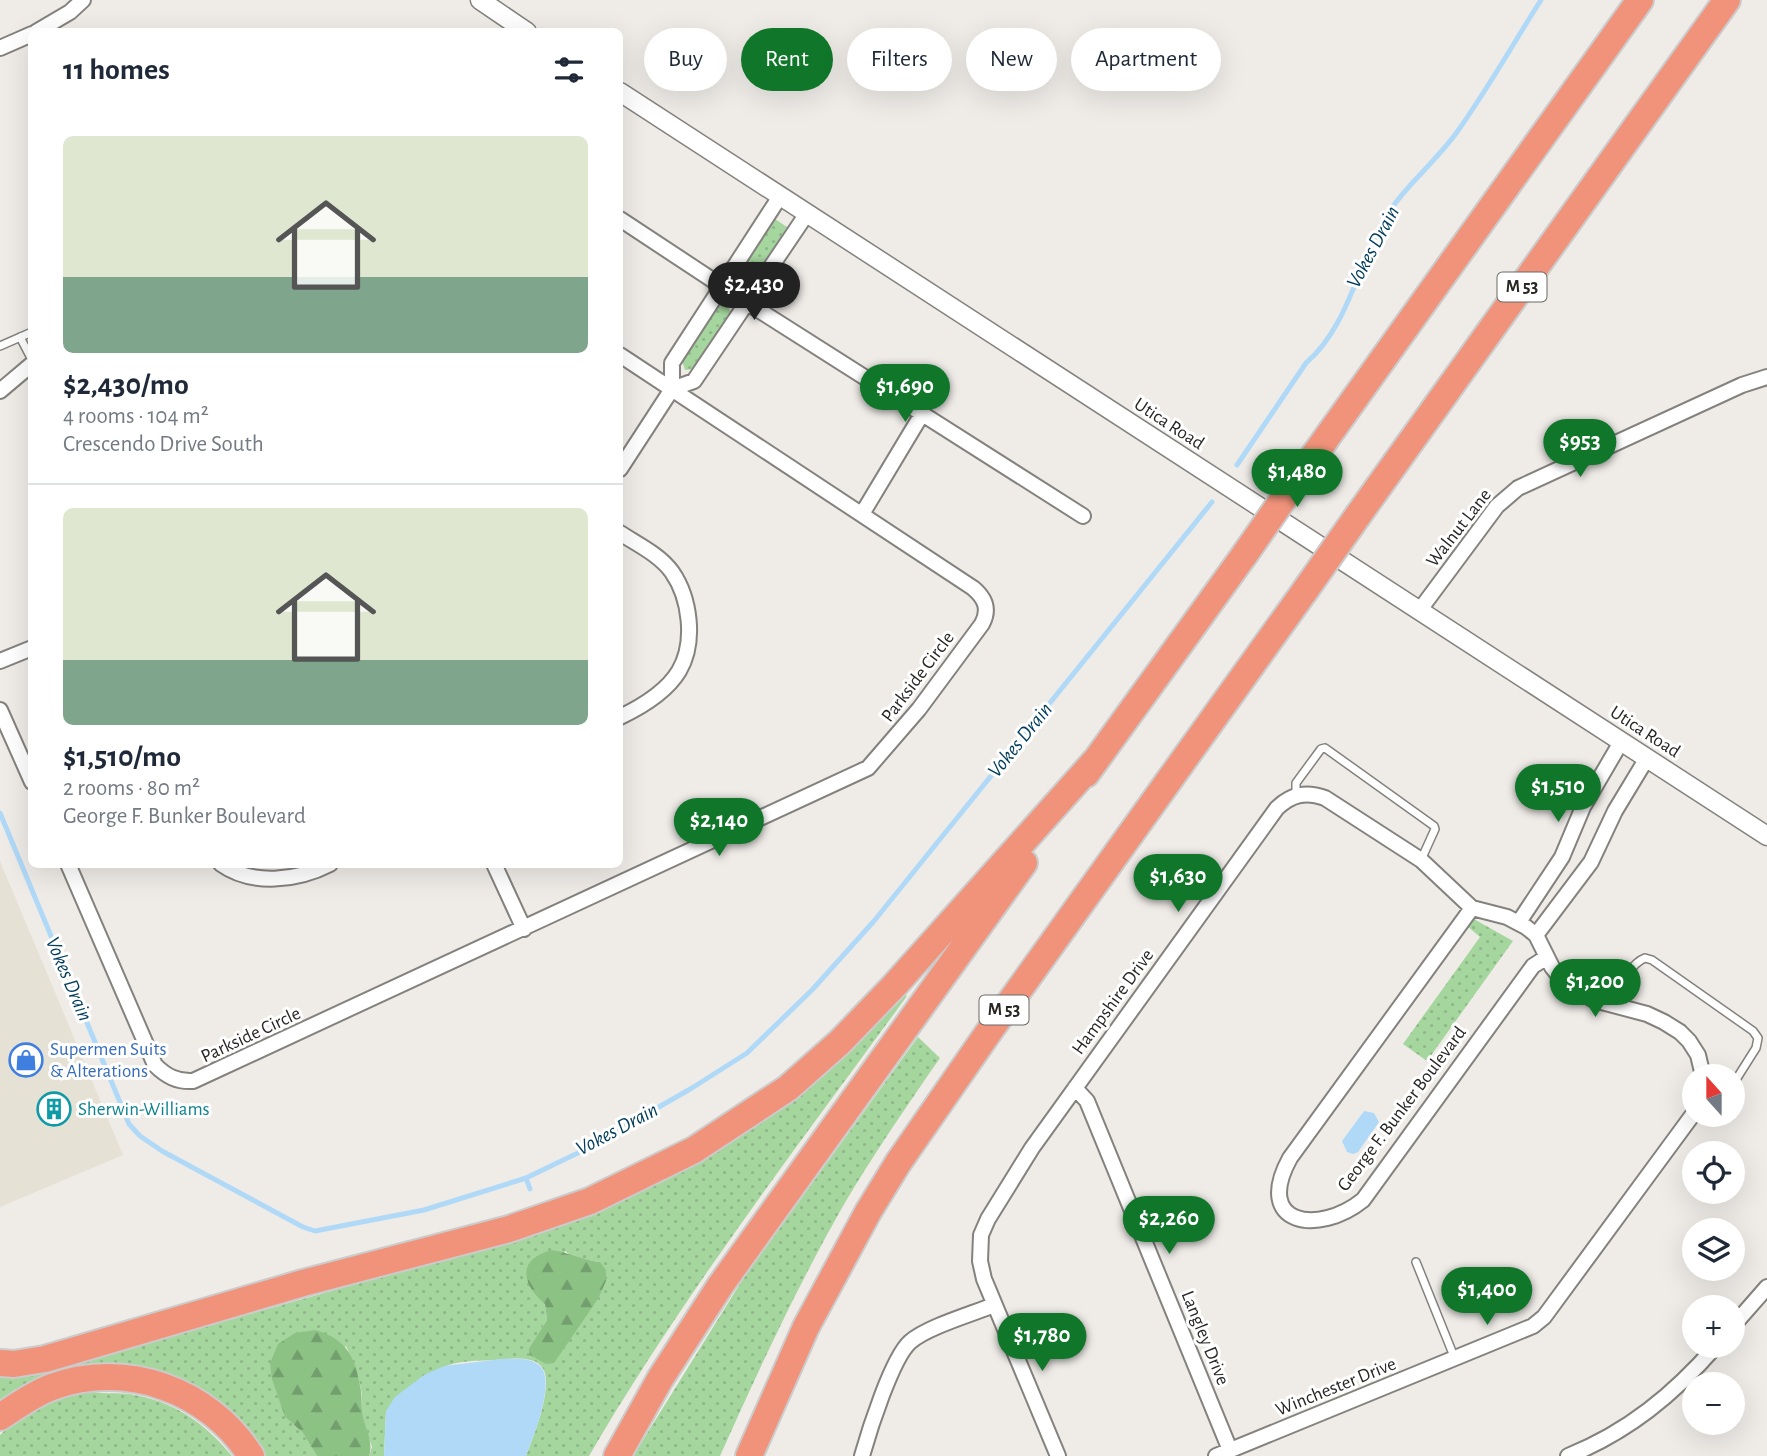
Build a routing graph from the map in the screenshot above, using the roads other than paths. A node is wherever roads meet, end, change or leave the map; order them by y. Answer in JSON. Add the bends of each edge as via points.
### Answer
{"nodes":[{"id":1,"x":83,"y":0,"type":"edge"},
{"id":2,"x":480,"y":0,"type":"edge"},
{"id":3,"x":1640,"y":0,"type":"edge"},
{"id":4,"x":1727,"y":0,"type":"edge"},
{"id":5,"x":43,"y":28,"type":"edge"},
{"id":6,"x":521,"y":28,"type":"edge"},
{"id":7,"x":28,"y":36,"type":"edge"},
{"id":8,"x":0,"y":48,"type":"edge"},
{"id":9,"x":623,"y":94,"type":"edge"},
{"id":10,"x":779,"y":198,"type":"junction"},
{"id":11,"x":806,"y":215,"type":"junction"},
{"id":12,"x":623,"y":221,"type":"edge"},
{"id":13,"x":723,"y":287,"type":"junction"},
{"id":14,"x":746,"y":302,"type":"junction"},
{"id":15,"x":28,"y":334,"type":"edge"},
{"id":16,"x":20,"y":337,"type":"junction"},
{"id":17,"x":0,"y":346,"type":"edge"},
{"id":18,"x":28,"y":354,"type":"edge"},
{"id":19,"x":623,"y":357,"type":"edge"},
{"id":20,"x":28,"y":366,"type":"edge"},
{"id":21,"x":1767,"y":377,"type":"edge"},
{"id":22,"x":672,"y":389,"type":"junction"},
{"id":23,"x":0,"y":391,"type":"edge"},
{"id":24,"x":922,"y":414,"type":"junction"},
{"id":25,"x":623,"y":464,"type":"edge"},
{"id":26,"x":862,"y":514,"type":"junction"},
{"id":27,"x":1083,"y":516,"type":"dead end"},
{"id":28,"x":623,"y":535,"type":"edge"},
{"id":29,"x":1419,"y":611,"type":"junction"},
{"id":30,"x":28,"y":650,"type":"edge"},
{"id":31,"x":0,"y":661,"type":"edge"},
{"id":32,"x":0,"y":710,"type":"edge"},
{"id":33,"x":623,"y":716,"type":"edge"},
{"id":34,"x":1621,"y":741,"type":"junction"},
{"id":35,"x":1647,"y":758,"type":"junction"},
{"id":36,"x":1095,"y":761,"type":"junction"},
{"id":37,"x":28,"y":773,"type":"edge"},
{"id":38,"x":1296,"y":795,"type":"junction"},
{"id":39,"x":1767,"y":836,"type":"edge"},
{"id":40,"x":1421,"y":860,"type":"junction"},
{"id":41,"x":70,"y":868,"type":"edge"},
{"id":42,"x":228,"y":868,"type":"edge"},
{"id":43,"x":320,"y":868,"type":"edge"},
{"id":44,"x":496,"y":868,"type":"edge"},
{"id":45,"x":1472,"y":908,"type":"junction"},
{"id":46,"x":1527,"y":928,"type":"junction"},
{"id":47,"x":524,"y":929,"type":"junction"},
{"id":48,"x":1547,"y":957,"type":"junction"},
{"id":49,"x":1614,"y":1006,"type":"junction"},
{"id":50,"x":1700,"y":1064,"type":"edge"},
{"id":51,"x":1745,"y":1065,"type":"edge"},
{"id":52,"x":1075,"y":1088,"type":"junction"},
{"id":53,"x":1684,"y":1127,"type":"edge"},
{"id":54,"x":1416,"y":1262,"type":"dead end"},
{"id":55,"x":1767,"y":1287,"type":"edge"},
{"id":56,"x":994,"y":1304,"type":"junction"},
{"id":57,"x":1745,"y":1312,"type":"edge"},
{"id":58,"x":1704,"y":1358,"type":"edge"},
{"id":59,"x":1455,"y":1359,"type":"junction"},
{"id":60,"x":0,"y":1363,"type":"edge"},
{"id":61,"x":0,"y":1417,"type":"edge"},
{"id":62,"x":1223,"y":1453,"type":"edge"},
{"id":63,"x":251,"y":1456,"type":"edge"},
{"id":64,"x":617,"y":1456,"type":"edge"},
{"id":65,"x":749,"y":1456,"type":"edge"},
{"id":66,"x":862,"y":1456,"type":"edge"},
{"id":67,"x":1058,"y":1456,"type":"edge"},
{"id":68,"x":1568,"y":1456,"type":"edge"}],
"edges":[{"from":1,"to":5,"type":"street"},
{"from":2,"to":6,"type":"street"},
{"from":3,"to":36,"type":"highway","bridge":true},
{"from":4,"to":65,"type":"highway","number":"M 53","bridge":true,"via":[[898,1163],[806,1327]]},
{"from":7,"to":8,"type":"street"},
{"from":9,"to":10,"type":"street","name":"Utica Road"},
{"from":10,"to":11,"type":"street","name":"Utica Road"},
{"from":10,"to":13,"type":"street"},
{"from":11,"to":14,"type":"street"},
{"from":11,"to":29,"type":"street","name":"Utica Road"},
{"from":12,"to":13,"type":"street"},
{"from":13,"to":14,"type":"lane"},
{"from":13,"to":22,"type":"street","via":[[672,363]]},
{"from":14,"to":22,"type":"street","via":[[694,381]]},
{"from":14,"to":24,"type":"street"},
{"from":15,"to":16,"type":"lane"},
{"from":16,"to":17,"type":"lane"},
{"from":16,"to":18,"type":"lane"},
{"from":19,"to":22,"type":"street","name":"Parkside Circle"},
{"from":20,"to":23,"type":"street"},
{"from":21,"to":29,"type":"street","name":"Walnut Lane","via":[[1518,488],[1497,506]]},
{"from":22,"to":25,"type":"street"},
{"from":22,"to":26,"type":"street","name":"Parkside Circle"},
{"from":24,"to":26,"type":"street"},
{"from":24,"to":27,"type":"street"},
{"from":26,"to":47,"type":"street","name":"Parkside Circle","via":[[973,587],[987,609],[982,624],[879,758],[859,773]]},
{"from":28,"to":33,"type":"street","via":[[671,571],[688,615],[687,648],[679,671],[662,690]]},
{"from":29,"to":34,"type":"street","name":"Utica Road"},
{"from":30,"to":31,"type":"street"},
{"from":32,"to":37,"type":"street"},
{"from":34,"to":35,"type":"street","name":"Utica Road"},
{"from":34,"to":46,"type":"street","via":[[1583,807]]},
{"from":35,"to":39,"type":"street","name":"Utica Road"},
{"from":35,"to":46,"type":"street","via":[[1591,862]]},
{"from":36,"to":60,"type":"highway","via":[[840,1042],[788,1088],[694,1150],[590,1201],[509,1229],[303,1283],[45,1359]]},
{"from":36,"to":64,"type":"highway","via":[[720,1286]]},
{"from":38,"to":40,"type":"street","via":[[1325,798]]},
{"from":38,"to":40,"type":"lane","via":[[1296,783],[1325,748],[1434,826]]},
{"from":38,"to":52,"type":"street","name":"Hampshire Drive","via":[[1277,808]]},
{"from":40,"to":45,"type":"street"},
{"from":41,"to":47,"type":"street","name":"Parkside Circle","via":[[155,1065],[183,1082],[202,1078]]},
{"from":42,"to":43,"type":"street","via":[[278,879]]},
{"from":44,"to":47,"type":"street"},
{"from":45,"to":46,"type":"street"},
{"from":45,"to":48,"type":"street","name":"George F. Bunker Boulevard","via":[[1290,1157],[1278,1193],[1289,1214],[1309,1221],[1327,1220],[1363,1200],[1533,966]]},
{"from":46,"to":48,"type":"street"},
{"from":48,"to":49,"type":"street","via":[[1559,976],[1580,992]]},
{"from":49,"to":50,"type":"street","via":[[1647,1014],[1680,1032]]},
{"from":49,"to":51,"type":"lane","via":[[1637,962],[1652,960],[1753,1031],[1758,1038],[1756,1048]]},
{"from":52,"to":56,"type":"street","name":"Hampshire Drive","via":[[1032,1148],[981,1235],[979,1261]]},
{"from":52,"to":62,"type":"street","name":"Langley Drive","via":[[1087,1101]]},
{"from":53,"to":59,"type":"street","name":"Winchester Drive","via":[[1544,1317]]},
{"from":54,"to":59,"type":"lane"},
{"from":55,"to":57,"type":"street"},
{"from":56,"to":66,"type":"street","via":[[909,1342],[889,1380]]},
{"from":56,"to":67,"type":"street"},
{"from":58,"to":68,"type":"street","via":[[1640,1418]]},
{"from":59,"to":62,"type":"street","name":"Winchester Drive"},
{"from":61,"to":63,"type":"highway","via":[[62,1383],[125,1377],[156,1383],[194,1400],[227,1426]]}]}
